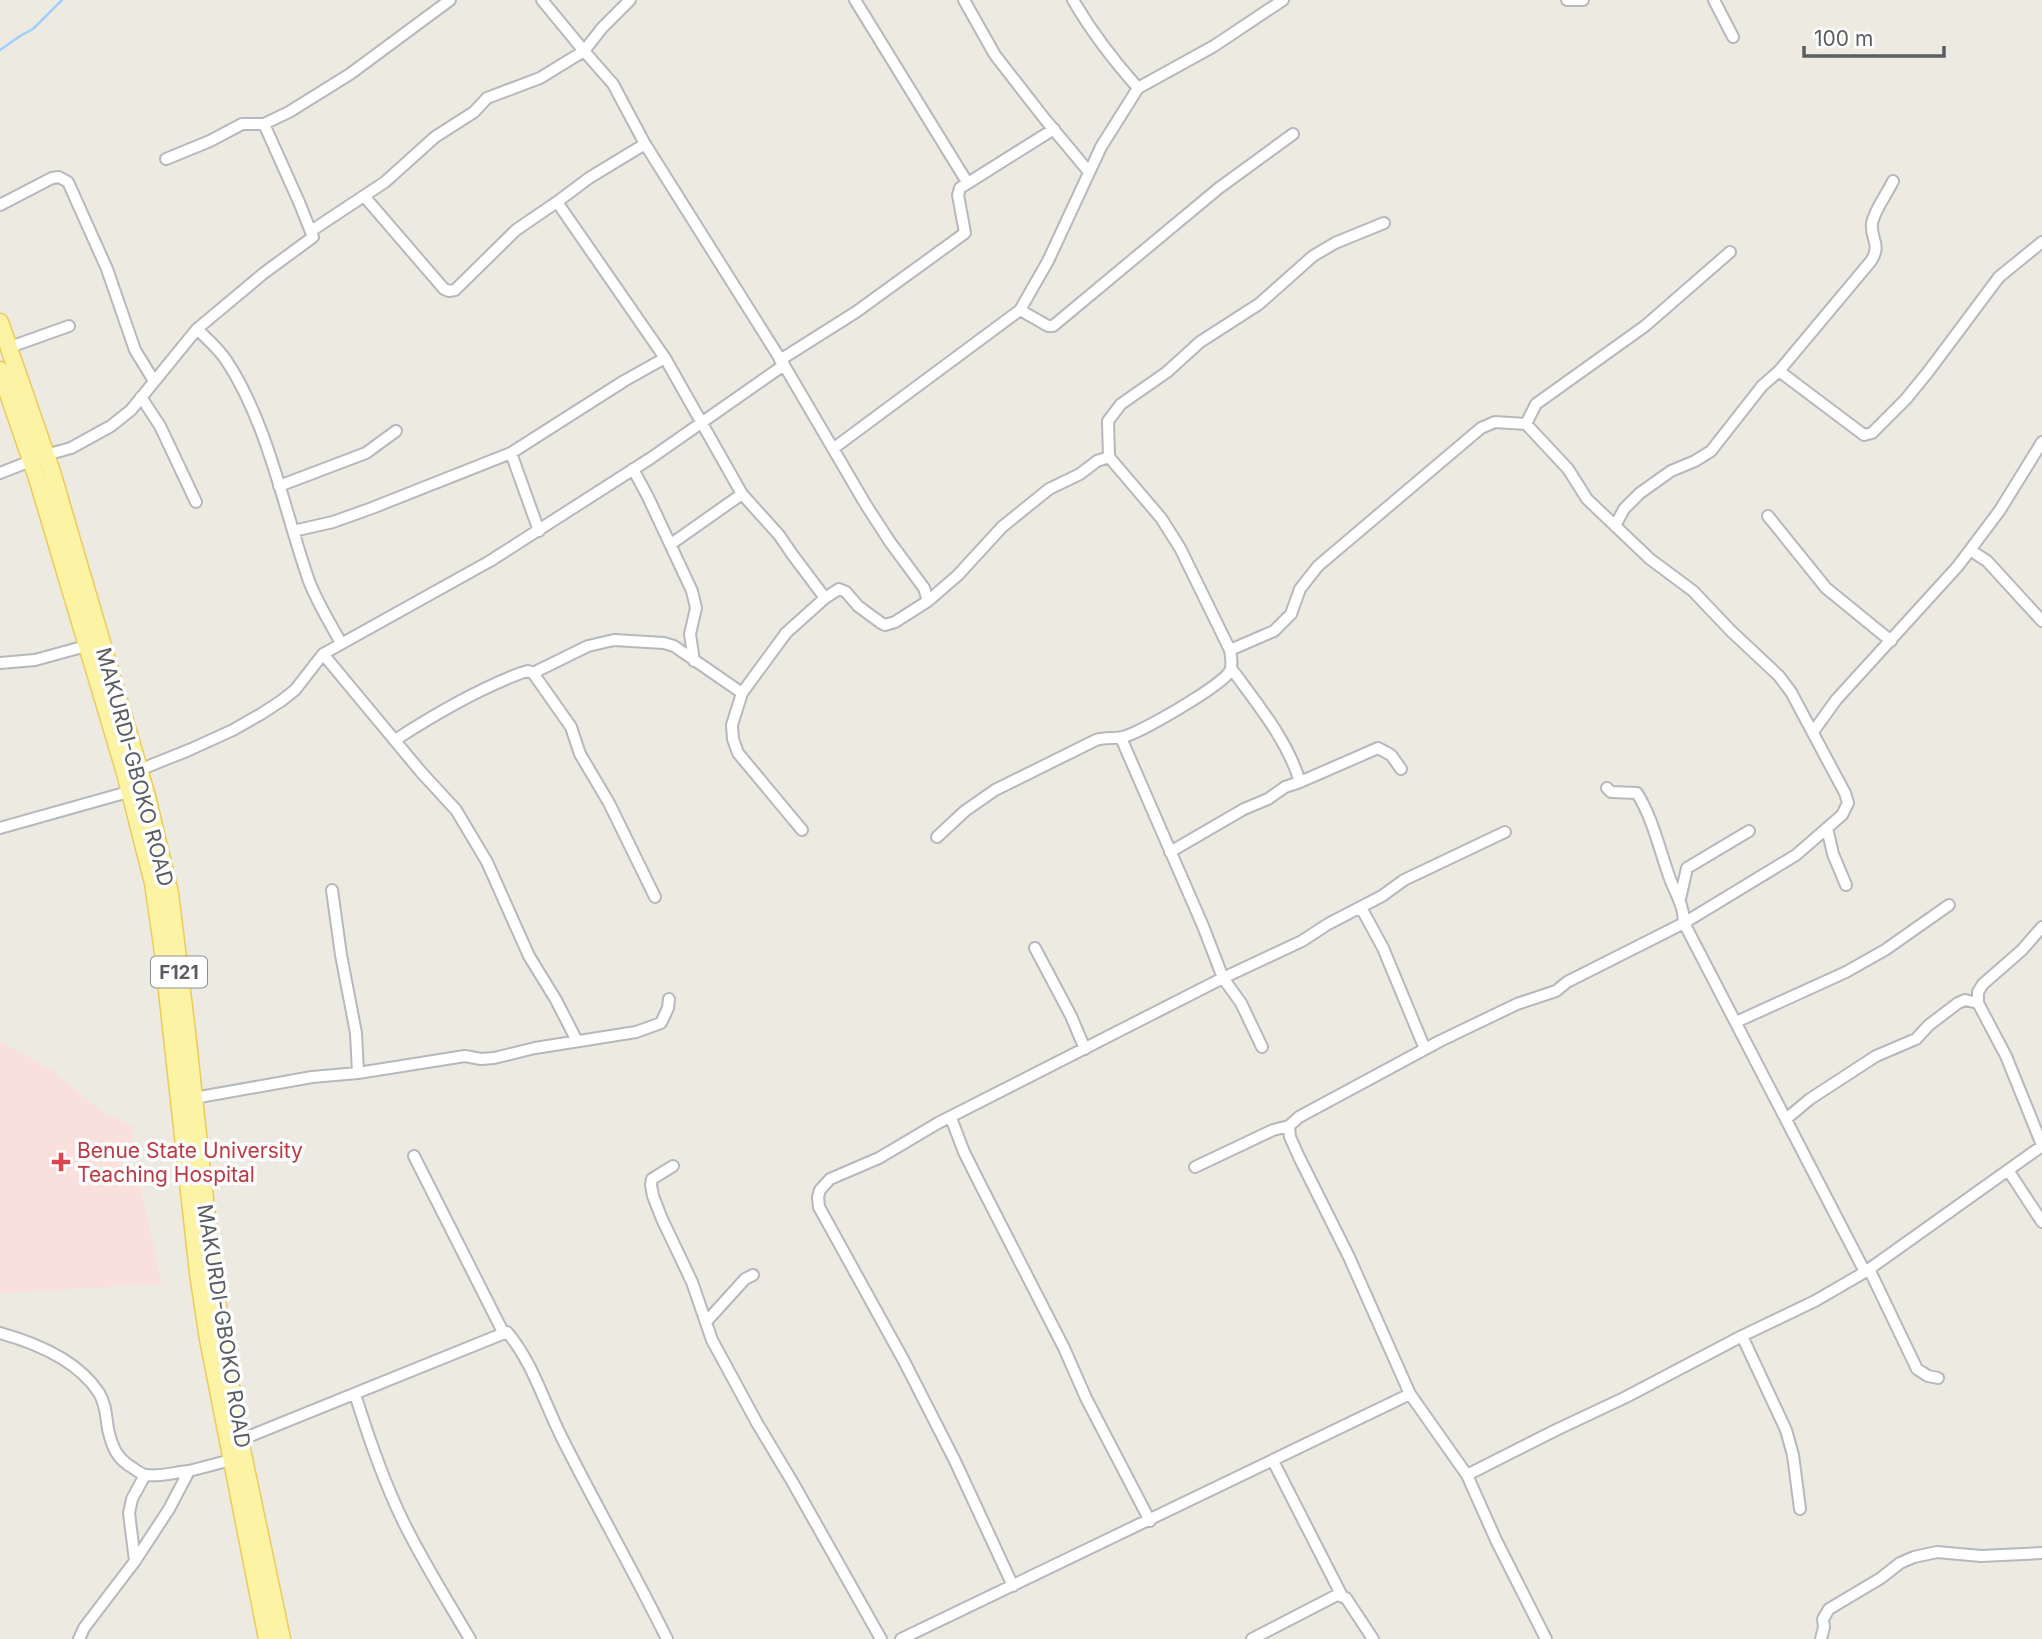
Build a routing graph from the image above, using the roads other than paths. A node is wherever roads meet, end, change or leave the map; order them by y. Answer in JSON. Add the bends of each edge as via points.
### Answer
{"nodes":[{"id":1,"x":450,"y":0,"type":"edge"},
{"id":2,"x":542,"y":0,"type":"edge"},
{"id":3,"x":630,"y":0,"type":"edge"},
{"id":4,"x":855,"y":0,"type":"edge"},
{"id":5,"x":964,"y":0,"type":"edge"},
{"id":6,"x":1073,"y":0,"type":"edge"},
{"id":7,"x":1283,"y":0,"type":"edge"},
{"id":8,"x":1567,"y":0,"type":"edge"},
{"id":9,"x":1583,"y":0,"type":"edge"},
{"id":10,"x":1714,"y":0,"type":"edge"},
{"id":11,"x":1733,"y":37,"type":"dead end"},
{"id":12,"x":584,"y":51,"type":"junction"},
{"id":13,"x":1138,"y":88,"type":"junction"},
{"id":14,"x":264,"y":124,"type":"junction"},
{"id":15,"x":1054,"y":129,"type":"junction"},
{"id":16,"x":1293,"y":134,"type":"dead end"},
{"id":17,"x":645,"y":144,"type":"junction"},
{"id":18,"x":166,"y":159,"type":"dead end"},
{"id":19,"x":1090,"y":172,"type":"junction"},
{"id":20,"x":1893,"y":181,"type":"dead end"},
{"id":21,"x":967,"y":182,"type":"junction"},
{"id":22,"x":364,"y":196,"type":"junction"},
{"id":23,"x":557,"y":202,"type":"junction"},
{"id":24,"x":0,"y":205,"type":"edge"},
{"id":25,"x":1384,"y":223,"type":"dead end"},
{"id":26,"x":311,"y":230,"type":"junction"},
{"id":27,"x":2042,"y":242,"type":"edge"},
{"id":28,"x":1730,"y":252,"type":"dead end"},
{"id":29,"x":1020,"y":310,"type":"junction"},
{"id":30,"x":0,"y":322,"type":"edge"},
{"id":31,"x":69,"y":326,"type":"dead end"},
{"id":32,"x":197,"y":329,"type":"junction"},
{"id":33,"x":10,"y":348,"type":"junction"},
{"id":34,"x":665,"y":358,"type":"junction"},
{"id":35,"x":782,"y":363,"type":"junction"},
{"id":36,"x":0,"y":370,"type":"edge"},
{"id":37,"x":1779,"y":371,"type":"junction"},
{"id":38,"x":154,"y":381,"type":"junction"},
{"id":39,"x":141,"y":397,"type":"junction"},
{"id":40,"x":700,"y":423,"type":"junction"},
{"id":41,"x":1526,"y":424,"type":"junction"},
{"id":42,"x":396,"y":431,"type":"dead end"},
{"id":43,"x":2042,"y":442,"type":"edge"},
{"id":44,"x":834,"y":448,"type":"junction"},
{"id":45,"x":511,"y":453,"type":"junction"},
{"id":46,"x":1109,"y":457,"type":"junction"},
{"id":47,"x":39,"y":459,"type":"junction"},
{"id":48,"x":633,"y":469,"type":"junction"},
{"id":49,"x":0,"y":473,"type":"edge"},
{"id":50,"x":279,"y":486,"type":"junction"},
{"id":51,"x":741,"y":494,"type":"junction"},
{"id":52,"x":196,"y":502,"type":"dead end"},
{"id":53,"x":1623,"y":509,"type":"junction"},
{"id":54,"x":1600,"y":511,"type":"junction"},
{"id":55,"x":1768,"y":516,"type":"dead end"},
{"id":56,"x":1615,"y":526,"type":"junction"},
{"id":57,"x":293,"y":531,"type":"junction"},
{"id":58,"x":538,"y":531,"type":"junction"},
{"id":59,"x":671,"y":544,"type":"junction"},
{"id":60,"x":1970,"y":550,"type":"junction"},
{"id":61,"x":924,"y":588,"type":"junction"},
{"id":62,"x":943,"y":588,"type":"junction"},
{"id":63,"x":825,"y":598,"type":"junction"},
{"id":64,"x":928,"y":601,"type":"junction"},
{"id":65,"x":2042,"y":621,"type":"edge"},
{"id":66,"x":690,"y":634,"type":"junction"},
{"id":67,"x":1891,"y":641,"type":"junction"},
{"id":68,"x":341,"y":643,"type":"junction"},
{"id":69,"x":86,"y":646,"type":"junction"},
{"id":70,"x":674,"y":646,"type":"junction"},
{"id":71,"x":1230,"y":650,"type":"junction"},
{"id":72,"x":323,"y":653,"type":"junction"},
{"id":73,"x":694,"y":661,"type":"junction"},
{"id":74,"x":0,"y":663,"type":"edge"},
{"id":75,"x":1231,"y":668,"type":"junction"},
{"id":76,"x":533,"y":673,"type":"junction"},
{"id":77,"x":742,"y":693,"type":"junction"},
{"id":78,"x":1813,"y":732,"type":"junction"},
{"id":79,"x":1121,"y":737,"type":"junction"},
{"id":80,"x":395,"y":740,"type":"junction"},
{"id":81,"x":1401,"y":769,"type":"dead end"},
{"id":82,"x":139,"y":770,"type":"junction"},
{"id":83,"x":1300,"y":782,"type":"junction"},
{"id":84,"x":1607,"y":788,"type":"dead end"},
{"id":85,"x":128,"y":792,"type":"junction"},
{"id":86,"x":0,"y":828,"type":"edge"},
{"id":87,"x":1827,"y":828,"type":"junction"},
{"id":88,"x":802,"y":830,"type":"dead end"},
{"id":89,"x":1749,"y":831,"type":"dead end"},
{"id":90,"x":1505,"y":832,"type":"dead end"},
{"id":91,"x":937,"y":837,"type":"dead end"},
{"id":92,"x":1170,"y":852,"type":"junction"},
{"id":93,"x":1846,"y":886,"type":"dead end"},
{"id":94,"x":332,"y":890,"type":"dead end"},
{"id":95,"x":655,"y":897,"type":"dead end"},
{"id":96,"x":1680,"y":899,"type":"junction"},
{"id":97,"x":1949,"y":905,"type":"dead end"},
{"id":98,"x":1359,"y":908,"type":"junction"},
{"id":99,"x":1684,"y":923,"type":"junction"},
{"id":100,"x":2042,"y":927,"type":"edge"},
{"id":101,"x":1035,"y":948,"type":"dead end"},
{"id":102,"x":1223,"y":978,"type":"junction"},
{"id":103,"x":669,"y":999,"type":"dead end"},
{"id":104,"x":1978,"y":1003,"type":"junction"},
{"id":105,"x":1736,"y":1022,"type":"junction"},
{"id":106,"x":577,"y":1041,"type":"junction"},
{"id":107,"x":1262,"y":1047,"type":"dead end"},
{"id":108,"x":1085,"y":1049,"type":"junction"},
{"id":109,"x":1425,"y":1049,"type":"junction"},
{"id":110,"x":358,"y":1073,"type":"junction"},
{"id":111,"x":194,"y":1098,"type":"junction"},
{"id":112,"x":951,"y":1118,"type":"junction"},
{"id":113,"x":1786,"y":1119,"type":"junction"},
{"id":114,"x":1289,"y":1126,"type":"junction"},
{"id":115,"x":2042,"y":1146,"type":"edge"},
{"id":116,"x":414,"y":1156,"type":"dead end"},
{"id":117,"x":673,"y":1166,"type":"dead end"},
{"id":118,"x":1195,"y":1167,"type":"dead end"},
{"id":119,"x":2008,"y":1170,"type":"junction"},
{"id":120,"x":2042,"y":1222,"type":"edge"},
{"id":121,"x":1867,"y":1270,"type":"junction"},
{"id":122,"x":753,"y":1275,"type":"dead end"},
{"id":123,"x":706,"y":1322,"type":"junction"},
{"id":124,"x":503,"y":1332,"type":"junction"},
{"id":125,"x":0,"y":1334,"type":"edge"},
{"id":126,"x":1742,"y":1336,"type":"junction"},
{"id":127,"x":1938,"y":1378,"type":"dead end"},
{"id":128,"x":355,"y":1394,"type":"junction"},
{"id":129,"x":1409,"y":1394,"type":"junction"},
{"id":130,"x":240,"y":1440,"type":"junction"},
{"id":131,"x":231,"y":1460,"type":"junction"},
{"id":132,"x":1273,"y":1461,"type":"junction"},
{"id":133,"x":190,"y":1471,"type":"junction"},
{"id":134,"x":145,"y":1475,"type":"junction"},
{"id":135,"x":1467,"y":1475,"type":"junction"},
{"id":136,"x":1800,"y":1509,"type":"dead end"},
{"id":137,"x":1150,"y":1521,"type":"junction"},
{"id":138,"x":2042,"y":1553,"type":"edge"},
{"id":139,"x":135,"y":1561,"type":"junction"},
{"id":140,"x":1013,"y":1586,"type":"junction"},
{"id":141,"x":1342,"y":1596,"type":"junction"},
{"id":142,"x":79,"y":1639,"type":"edge"},
{"id":143,"x":267,"y":1639,"type":"edge"},
{"id":144,"x":282,"y":1639,"type":"edge"},
{"id":145,"x":470,"y":1639,"type":"edge"},
{"id":146,"x":667,"y":1639,"type":"edge"},
{"id":147,"x":881,"y":1639,"type":"edge"},
{"id":148,"x":901,"y":1639,"type":"edge"},
{"id":149,"x":1252,"y":1639,"type":"edge"},
{"id":150,"x":1373,"y":1639,"type":"edge"},
{"id":151,"x":1546,"y":1639,"type":"edge"},
{"id":152,"x":1821,"y":1639,"type":"edge"}],
"edges":[{"from":1,"to":14,"type":"street","via":[[350,74]]},
{"from":2,"to":12,"type":"street"},
{"from":3,"to":12,"type":"street"},
{"from":4,"to":21,"type":"street"},
{"from":5,"to":15,"type":"street","via":[[995,54]]},
{"from":6,"to":13,"type":"street"},
{"from":7,"to":13,"type":"street","via":[[1214,46]]},
{"from":8,"to":9,"type":"street"},
{"from":10,"to":11,"type":"street"},
{"from":12,"to":17,"type":"street","via":[[613,84]]},
{"from":12,"to":22,"type":"street","via":[[540,78],[487,98]]},
{"from":13,"to":19,"type":"street"},
{"from":14,"to":18,"type":"street","via":[[242,124]]},
{"from":14,"to":26,"type":"street"},
{"from":15,"to":19,"type":"street"},
{"from":15,"to":21,"type":"street"},
{"from":16,"to":29,"type":"street","via":[[1219,188],[1053,327]]},
{"from":17,"to":23,"type":"street"},
{"from":17,"to":35,"type":"street"},
{"from":19,"to":29,"type":"street"},
{"from":20,"to":37,"type":"street","via":[[1873,218],[1874,258]]},
{"from":21,"to":35,"type":"street","via":[[958,195],[965,233]]},
{"from":22,"to":23,"type":"street","via":[[449,291],[516,230]]},
{"from":22,"to":26,"type":"street"},
{"from":23,"to":34,"type":"street"},
{"from":24,"to":38,"type":"street","via":[[52,178],[68,182],[107,269],[128,335]]},
{"from":25,"to":46,"type":"street","via":[[1313,256],[1259,304],[1200,342],[1121,404],[1108,421]]},
{"from":26,"to":32,"type":"street","via":[[309,241]]},
{"from":27,"to":37,"type":"street","via":[[1998,277],[1928,372],[1870,434],[1864,435]]},
{"from":28,"to":41,"type":"street","via":[[1645,326],[1536,404]]},
{"from":29,"to":44,"type":"street"},
{"from":30,"to":33,"type":"main road","name":"MAKURDI-GBOKO ROAD","number":"F121"},
{"from":31,"to":33,"type":"street"},
{"from":32,"to":38,"type":"street"},
{"from":32,"to":50,"type":"street","via":[[225,359],[240,384]]},
{"from":33,"to":47,"type":"main road","name":"MAKURDI-GBOKO ROAD","number":"F121"},
{"from":34,"to":40,"type":"street"},
{"from":34,"to":45,"type":"street"},
{"from":35,"to":40,"type":"street"},
{"from":35,"to":44,"type":"street"},
{"from":36,"to":47,"type":"main road","number":"F121"},
{"from":37,"to":53,"type":"street","via":[[1711,451],[1671,471]]},
{"from":38,"to":39,"type":"street"},
{"from":39,"to":47,"type":"street","via":[[111,426]]},
{"from":39,"to":52,"type":"street"},
{"from":40,"to":48,"type":"street"},
{"from":40,"to":51,"type":"street"},
{"from":41,"to":54,"type":"street"},
{"from":41,"to":71,"type":"street","via":[[1495,422],[1481,428],[1318,566],[1300,589],[1291,614],[1274,631]]},
{"from":42,"to":50,"type":"street","via":[[366,453]]},
{"from":43,"to":60,"type":"street"},
{"from":44,"to":61,"type":"street","via":[[872,514]]},
{"from":45,"to":57,"type":"street","via":[[333,522]]},
{"from":45,"to":58,"type":"street"},
{"from":46,"to":62,"type":"street","via":[[1049,489],[1002,527]]},
{"from":46,"to":71,"type":"street","via":[[1180,548]]},
{"from":47,"to":49,"type":"street"},
{"from":47,"to":69,"type":"main road","number":"F121"},
{"from":47,"to":82,"type":"main road","name":"MAKURDI-GBOKO ROAD","number":"F121"},
{"from":48,"to":58,"type":"street"},
{"from":48,"to":59,"type":"street"},
{"from":50,"to":57,"type":"street"},
{"from":51,"to":59,"type":"street"},
{"from":51,"to":63,"type":"street","via":[[779,535]]},
{"from":53,"to":54,"type":"street"},
{"from":53,"to":56,"type":"street"},
{"from":54,"to":56,"type":"street"},
{"from":55,"to":67,"type":"street","via":[[1826,588]]},
{"from":56,"to":78,"type":"street","via":[[1693,591],[1779,676]]},
{"from":57,"to":68,"type":"street","via":[[311,584]]},
{"from":58,"to":68,"type":"street"},
{"from":59,"to":66,"type":"street","via":[[694,601]]},
{"from":60,"to":65,"type":"street","via":[[1987,561]]},
{"from":60,"to":67,"type":"street"},
{"from":61,"to":62,"type":"street"},
{"from":61,"to":64,"type":"street"},
{"from":62,"to":64,"type":"street"},
{"from":63,"to":64,"type":"street","via":[[841,589],[885,625]]},
{"from":63,"to":77,"type":"street","via":[[786,633]]},
{"from":66,"to":70,"type":"street"},
{"from":66,"to":73,"type":"street"},
{"from":67,"to":78,"type":"street"},
{"from":68,"to":72,"type":"street"},
{"from":69,"to":74,"type":"street","via":[[35,660]]},
{"from":69,"to":85,"type":"main road","number":"F121"},
{"from":70,"to":73,"type":"street"},
{"from":70,"to":76,"type":"street","via":[[614,639],[588,646]]},
{"from":71,"to":75,"type":"street"},
{"from":72,"to":80,"type":"street"},
{"from":72,"to":82,"type":"street","via":[[295,690],[271,708],[233,730]]},
{"from":73,"to":77,"type":"street"},
{"from":75,"to":79,"type":"street","via":[[1221,682],[1199,696]]},
{"from":75,"to":83,"type":"street","via":[[1267,715]]},
{"from":76,"to":80,"type":"street","via":[[521,673],[477,692]]},
{"from":76,"to":95,"type":"street","via":[[571,727],[580,754]]},
{"from":77,"to":88,"type":"street","via":[[732,725],[738,753]]},
{"from":78,"to":87,"type":"street","via":[[1848,803]]},
{"from":79,"to":91,"type":"street","via":[[1096,740],[995,790]]},
{"from":79,"to":92,"type":"street"},
{"from":80,"to":106,"type":"street","via":[[456,810]]},
{"from":81,"to":83,"type":"street","via":[[1391,755],[1378,748]]},
{"from":82,"to":111,"type":"main road","name":"MAKURDI-GBOKO ROAD","number":"F121","via":[[170,893]]},
{"from":83,"to":92,"type":"street"},
{"from":84,"to":96,"type":"street","via":[[1637,793]]},
{"from":85,"to":86,"type":"street"},
{"from":85,"to":131,"type":"main road","number":"F121","via":[[153,883],[198,1273]]},
{"from":87,"to":93,"type":"street"},
{"from":87,"to":99,"type":"street","via":[[1796,855]]},
{"from":89,"to":96,"type":"street","via":[[1687,868]]},
{"from":90,"to":98,"type":"street","via":[[1404,880]]},
{"from":92,"to":102,"type":"street"},
{"from":94,"to":110,"type":"street","via":[[356,1033]]},
{"from":96,"to":99,"type":"street"},
{"from":97,"to":105,"type":"street","via":[[1846,972]]},
{"from":98,"to":102,"type":"street","via":[[1302,942]]},
{"from":98,"to":109,"type":"street","via":[[1383,948]]},
{"from":99,"to":105,"type":"street"},
{"from":99,"to":109,"type":"street","via":[[1556,991],[1517,1004]]},
{"from":100,"to":104,"type":"street","via":[[1983,984]]},
{"from":101,"to":108,"type":"street"},
{"from":102,"to":107,"type":"street"},
{"from":102,"to":108,"type":"street"},
{"from":103,"to":106,"type":"street","via":[[662,1023]]},
{"from":104,"to":113,"type":"street","via":[[1958,1003],[1916,1039],[1876,1056]]},
{"from":104,"to":115,"type":"street","via":[[2006,1056]]},
{"from":105,"to":113,"type":"street"},
{"from":106,"to":110,"type":"street","via":[[481,1059],[465,1056]]},
{"from":108,"to":112,"type":"street"},
{"from":109,"to":114,"type":"street"},
{"from":110,"to":111,"type":"street"},
{"from":111,"to":130,"type":"main road","name":"MAKURDI-GBOKO ROAD","number":"F121","via":[[214,1274]]},
{"from":112,"to":137,"type":"street"},
{"from":112,"to":140,"type":"street","via":[[830,1179],[820,1190],[819,1207],[904,1361]]},
{"from":113,"to":121,"type":"street"},
{"from":114,"to":118,"type":"street"},
{"from":114,"to":129,"type":"street","via":[[1290,1137]]},
{"from":115,"to":119,"type":"street"},
{"from":116,"to":124,"type":"street"},
{"from":117,"to":123,"type":"street","via":[[654,1176],[651,1185]]},
{"from":119,"to":120,"type":"street"},
{"from":119,"to":121,"type":"street"},
{"from":121,"to":126,"type":"street"},
{"from":121,"to":127,"type":"street","via":[[1917,1369]]},
{"from":122,"to":123,"type":"street"},
{"from":123,"to":147,"type":"street","via":[[722,1360]]},
{"from":124,"to":128,"type":"street"},
{"from":124,"to":146,"type":"street","via":[[514,1339],[527,1363]]},
{"from":125,"to":134,"type":"street","via":[[40,1347],[76,1369],[102,1400],[116,1454]]},
{"from":126,"to":135,"type":"street"},
{"from":126,"to":136,"type":"street","via":[[1786,1430]]},
{"from":128,"to":130,"type":"street"},
{"from":128,"to":145,"type":"street","via":[[402,1520]]},
{"from":129,"to":132,"type":"street"},
{"from":129,"to":135,"type":"street"},
{"from":130,"to":144,"type":"main road","name":"MAKURDI-GBOKO ROAD","number":"F121"},
{"from":131,"to":133,"type":"street"},
{"from":131,"to":143,"type":"main road","number":"F121"},
{"from":132,"to":137,"type":"street"},
{"from":132,"to":141,"type":"street"},
{"from":133,"to":134,"type":"street"},
{"from":133,"to":139,"type":"street"},
{"from":134,"to":139,"type":"street","via":[[129,1513]]},
{"from":135,"to":151,"type":"street"},
{"from":137,"to":140,"type":"street"},
{"from":138,"to":152,"type":"street","via":[[1981,1556],[1937,1552],[1914,1557],[1829,1609]]},
{"from":139,"to":142,"type":"street"},
{"from":140,"to":148,"type":"street"},
{"from":141,"to":149,"type":"street"},
{"from":141,"to":150,"type":"street"}]}
